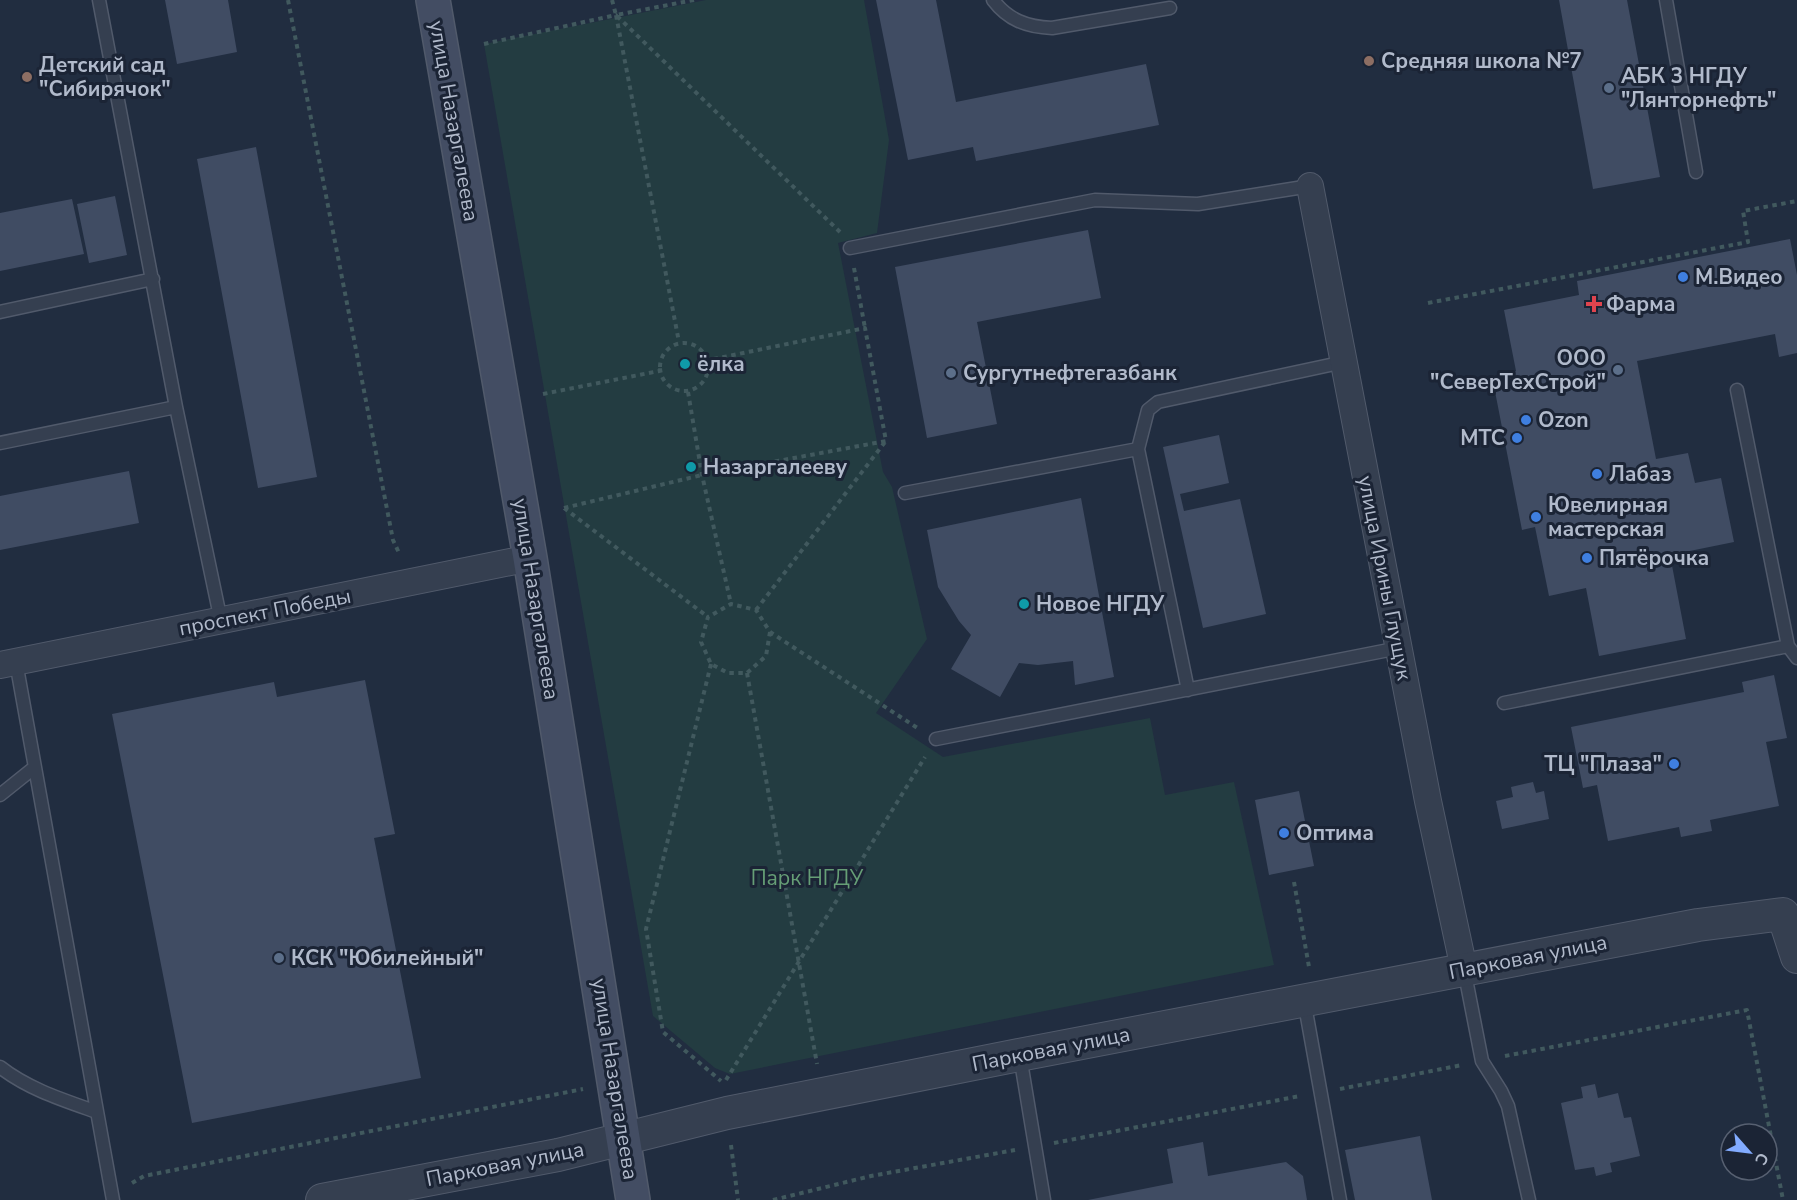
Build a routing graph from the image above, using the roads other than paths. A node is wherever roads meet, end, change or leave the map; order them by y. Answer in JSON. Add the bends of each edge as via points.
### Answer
{"nodes":[{"id":1,"x":99,"y":0,"type":"edge"},
{"id":2,"x":433,"y":0,"type":"edge"},
{"id":3,"x":993,"y":0,"type":"edge"},
{"id":4,"x":1666,"y":0,"type":"edge"},
{"id":5,"x":1170,"y":8,"type":"dead end"},
{"id":6,"x":1696,"y":172,"type":"dead end"},
{"id":7,"x":1310,"y":186,"type":"joint"},
{"id":8,"x":850,"y":248,"type":"road end"},
{"id":9,"x":153,"y":279,"type":"junction"},
{"id":10,"x":0,"y":312,"type":"edge"},
{"id":11,"x":1344,"y":362,"type":"junction"},
{"id":12,"x":1737,"y":390,"type":"dead end"},
{"id":13,"x":176,"y":407,"type":"junction"},
{"id":14,"x":0,"y":443,"type":"edge"},
{"id":15,"x":1138,"y":449,"type":"junction"},
{"id":16,"x":905,"y":493,"type":"dead end"},
{"id":17,"x":530,"y":558,"type":"junction"},
{"id":18,"x":222,"y":621,"type":"junction"},
{"id":19,"x":1788,"y":646,"type":"junction"},
{"id":20,"x":1399,"y":648,"type":"junction"},
{"id":21,"x":1797,"y":658,"type":"edge"},
{"id":22,"x":8,"y":663,"type":"edge"},
{"id":23,"x":1188,"y":690,"type":"junction"},
{"id":24,"x":1504,"y":703,"type":"dead end"},
{"id":25,"x":936,"y":739,"type":"road end"},
{"id":26,"x":35,"y":767,"type":"junction"},
{"id":27,"x":0,"y":795,"type":"edge"},
{"id":28,"x":1790,"y":909,"type":"edge"},
{"id":29,"x":1797,"y":957,"type":"edge"},
{"id":30,"x":1464,"y":969,"type":"junction"},
{"id":31,"x":1304,"y":999,"type":"junction"},
{"id":32,"x":1019,"y":1055,"type":"junction"},
{"id":33,"x":0,"y":1067,"type":"edge"},
{"id":34,"x":97,"y":1112,"type":"junction"},
{"id":35,"x":624,"y":1138,"type":"junction"},
{"id":36,"x":113,"y":1197,"type":"edge"},
{"id":37,"x":322,"y":1200,"type":"edge"},
{"id":38,"x":633,"y":1200,"type":"edge"},
{"id":39,"x":1044,"y":1200,"type":"edge"},
{"id":40,"x":1340,"y":1200,"type":"edge"},
{"id":41,"x":1529,"y":1200,"type":"edge"}],
"edges":[{"from":1,"to":9,"type":"lane"},
{"from":2,"to":17,"type":"main road","name":"улица Назаргалеева"},
{"from":3,"to":5,"type":"lane","via":[[1001,11],[1017,21],[1052,28]]},
{"from":4,"to":6,"type":"lane"},
{"from":7,"to":8,"type":"lane","via":[[1198,204],[1095,200]]},
{"from":7,"to":11,"type":"street","name":"улица Ирины Глущук"},
{"from":9,"to":10,"type":"lane"},
{"from":9,"to":13,"type":"lane"},
{"from":11,"to":15,"type":"lane","via":[[1158,402],[1148,410]]},
{"from":11,"to":20,"type":"street","name":"улица Ирины Глущук"},
{"from":12,"to":19,"type":"lane"},
{"from":13,"to":14,"type":"lane"},
{"from":13,"to":18,"type":"lane"},
{"from":15,"to":16,"type":"lane"},
{"from":15,"to":23,"type":"lane"},
{"from":17,"to":18,"type":"street","name":"проспект Победы"},
{"from":17,"to":35,"type":"main road","name":"улица Назаргалеева"},
{"from":18,"to":22,"type":"street","name":"проспект Победы"},
{"from":19,"to":21,"type":"lane"},
{"from":19,"to":24,"type":"lane"},
{"from":20,"to":23,"type":"lane"},
{"from":20,"to":30,"type":"street","name":"улица Ирины Глущук"},
{"from":22,"to":26,"type":"lane"},
{"from":23,"to":25,"type":"lane"},
{"from":26,"to":27,"type":"lane"},
{"from":26,"to":34,"type":"lane"},
{"from":28,"to":29,"type":"street"},
{"from":28,"to":30,"type":"street","name":"Парковая улица"},
{"from":30,"to":31,"type":"street","name":"Парковая улица"},
{"from":30,"to":41,"type":"lane","via":[[1482,1061],[1508,1106]]},
{"from":31,"to":32,"type":"street","name":"Парковая улица"},
{"from":31,"to":40,"type":"lane"},
{"from":32,"to":35,"type":"street","name":"Парковая улица","via":[[727,1113]]},
{"from":32,"to":39,"type":"lane"},
{"from":33,"to":34,"type":"lane","via":[[40,1091]]},
{"from":34,"to":36,"type":"lane"},
{"from":35,"to":37,"type":"street","name":"Парковая улица","via":[[558,1155]]},
{"from":35,"to":38,"type":"main road","name":"улица Назаргалеева"}]}
